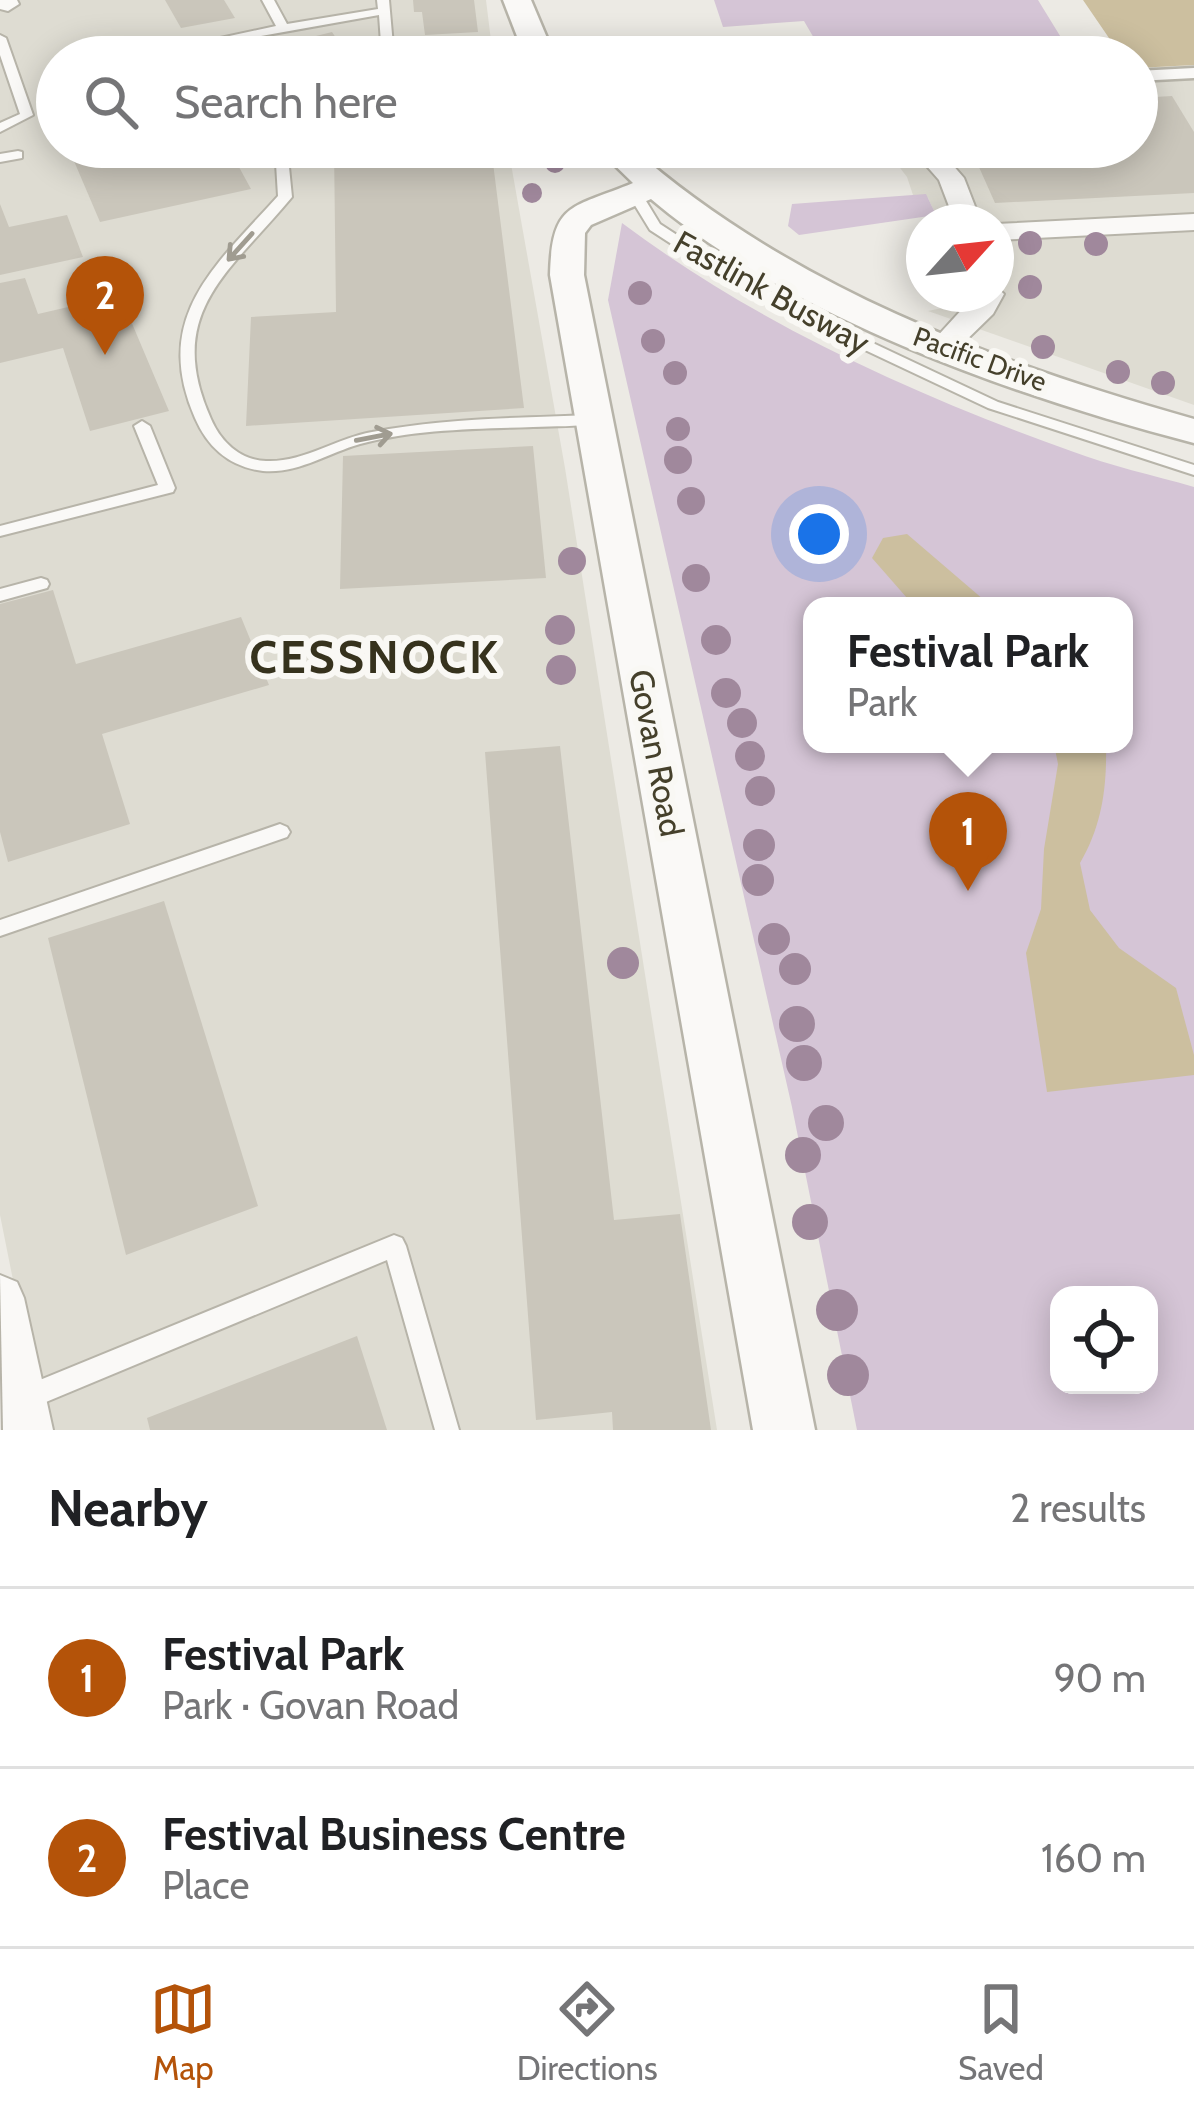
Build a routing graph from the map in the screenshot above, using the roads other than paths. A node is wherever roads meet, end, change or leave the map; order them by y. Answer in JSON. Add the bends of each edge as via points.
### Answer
{"nodes":[{"id":1,"x":268,"y":0,"type":"edge"},
{"id":2,"x":518,"y":0,"type":"edge"},
{"id":3,"x":384,"y":5,"type":"edge"},
{"id":4,"x":283,"y":28,"type":"junction"},
{"id":5,"x":241,"y":36,"type":"edge"},
{"id":6,"x":386,"y":36,"type":"edge"},
{"id":7,"x":531,"y":36,"type":"edge"},
{"id":8,"x":0,"y":38,"type":"edge"},
{"id":9,"x":1194,"y":73,"type":"edge"},
{"id":10,"x":1158,"y":75,"type":"edge"},
{"id":11,"x":0,"y":128,"type":"edge"},
{"id":12,"x":18,"y":155,"type":"dead end"},
{"id":13,"x":0,"y":158,"type":"edge"},
{"id":14,"x":282,"y":168,"type":"edge"},
{"id":15,"x":628,"y":168,"type":"edge"},
{"id":16,"x":942,"y":168,"type":"edge"},
{"id":17,"x":645,"y":189,"type":"junction"},
{"id":18,"x":961,"y":204,"type":"edge"},
{"id":19,"x":1194,"y":222,"type":"edge"},
{"id":20,"x":1014,"y":231,"type":"edge"},
{"id":21,"x":979,"y":312,"type":"edge"},
{"id":22,"x":943,"y":347,"type":"junction"},
{"id":23,"x":592,"y":420,"type":"junction"},
{"id":24,"x":142,"y":426,"type":"dead end"},
{"id":25,"x":1194,"y":431,"type":"edge"},
{"id":26,"x":1194,"y":470,"type":"edge"},
{"id":27,"x":0,"y":531,"type":"edge"},
{"id":28,"x":41,"y":584,"type":"dead end"},
{"id":29,"x":0,"y":595,"type":"edge"},
{"id":30,"x":280,"y":832,"type":"dead end"},
{"id":31,"x":0,"y":928,"type":"edge"},
{"id":32,"x":0,"y":1299,"type":"edge"},
{"id":33,"x":25,"y":1415,"type":"edge"},
{"id":34,"x":447,"y":1430,"type":"edge"},
{"id":35,"x":784,"y":1430,"type":"edge"}],
"edges":[{"from":1,"to":4,"type":"lane"},
{"from":2,"to":7,"type":"street"},
{"from":3,"to":4,"type":"lane"},
{"from":3,"to":6,"type":"lane"},
{"from":4,"to":5,"type":"lane"},
{"from":8,"to":11,"type":"lane","via":[[27,115]]},
{"from":9,"to":10,"type":"street"},
{"from":12,"to":13,"type":"lane"},
{"from":14,"to":23,"type":"lane","one_way":true,"via":[[284,197],[188,320],[192,402],[215,443],[241,461],[278,466],[410,431]]},
{"from":15,"to":17,"type":"street"},
{"from":16,"to":18,"type":"street"},
{"from":17,"to":22,"type":"street","name":"Pacific Drive","via":[[820,289]]},
{"from":17,"to":23,"type":"street","name":"Govan Road","via":[[586,212],[568,233],[567,274]]},
{"from":17,"to":26,"type":"lane","name":"Fastlink Busway","via":[[656,227],[853,339],[993,405]]},
{"from":19,"to":20,"type":"street"},
{"from":21,"to":22,"type":"street"},
{"from":22,"to":25,"type":"street","name":"Pacific Drive"},
{"from":23,"to":35,"type":"street","name":"Govan Road"},
{"from":24,"to":27,"type":"lane","via":[[167,488]]},
{"from":28,"to":29,"type":"lane"},
{"from":30,"to":31,"type":"lane"},
{"from":32,"to":33,"type":"street"},
{"from":33,"to":34,"type":"lane","via":[[394,1246]]}]}
